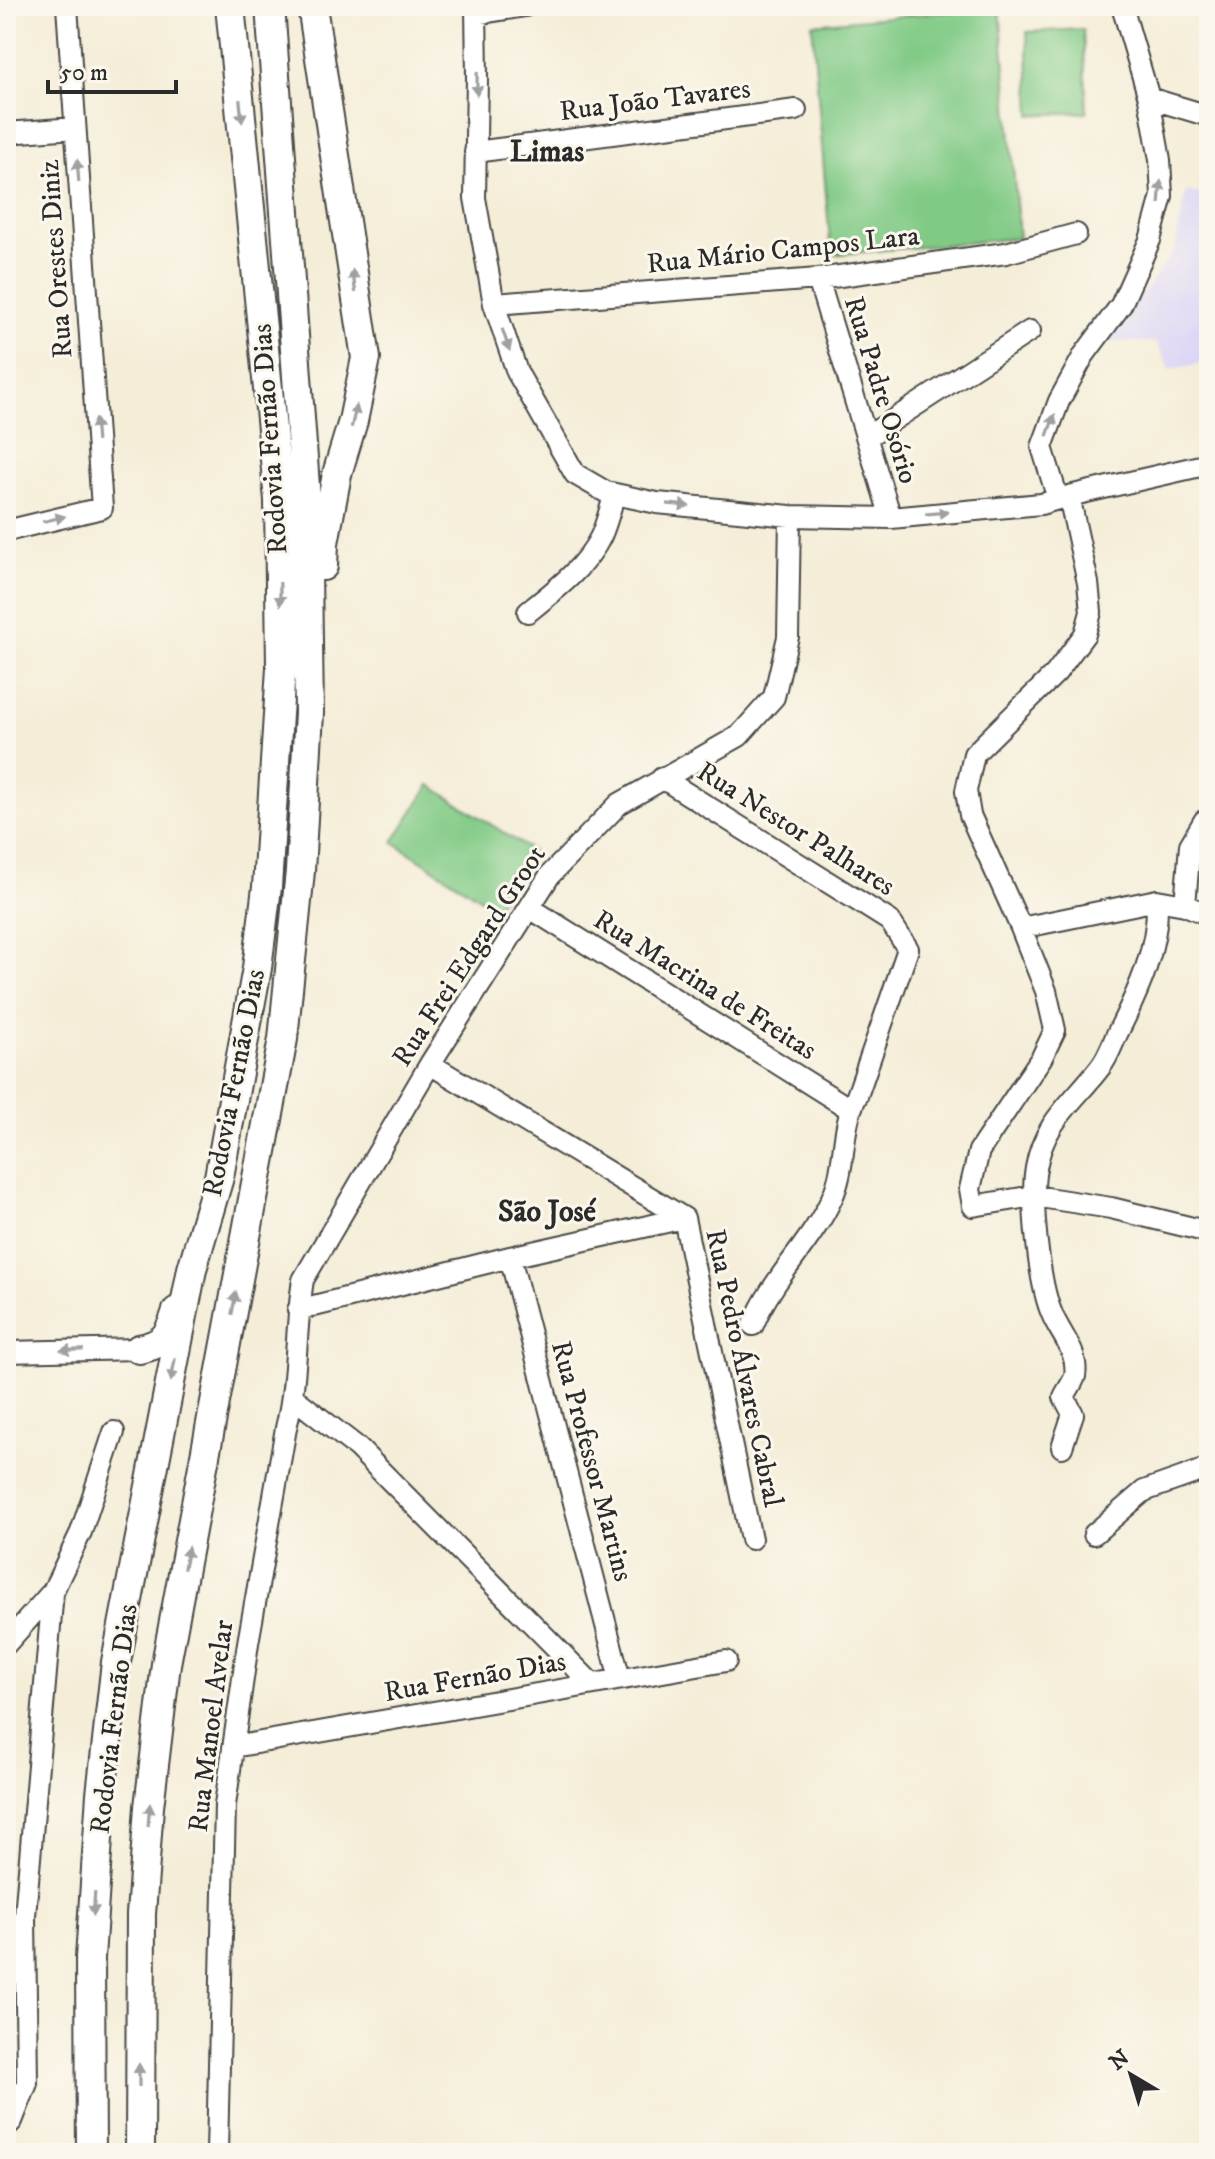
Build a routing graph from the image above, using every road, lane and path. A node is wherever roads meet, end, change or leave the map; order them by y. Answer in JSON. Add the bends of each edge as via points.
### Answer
{"nodes":[{"id":1,"x":67,"y":6,"type":"edge"},
{"id":2,"x":228,"y":6,"type":"edge"},
{"id":3,"x":270,"y":6,"type":"edge"},
{"id":4,"x":312,"y":6,"type":"edge"},
{"id":5,"x":525,"y":6,"type":"edge"},
{"id":6,"x":1122,"y":6,"type":"edge"},
{"id":7,"x":476,"y":10,"type":"edge"},
{"id":8,"x":1149,"y":98,"type":"junction"},
{"id":9,"x":796,"y":110,"type":"dead end"},
{"id":10,"x":1209,"y":116,"type":"edge"},
{"id":11,"x":75,"y":128,"type":"junction"},
{"id":12,"x":6,"y":133,"type":"edge"},
{"id":13,"x":475,"y":152,"type":"junction"},
{"id":14,"x":1076,"y":234,"type":"dead end"},
{"id":15,"x":818,"y":279,"type":"junction"},
{"id":16,"x":494,"y":304,"type":"junction"},
{"id":17,"x":1030,"y":331,"type":"dead end"},
{"id":18,"x":867,"y":437,"type":"junction"},
{"id":19,"x":1209,"y":464,"type":"edge"},
{"id":20,"x":615,"y":494,"type":"junction"},
{"id":21,"x":1056,"y":500,"type":"junction"},
{"id":22,"x":790,"y":516,"type":"junction"},
{"id":23,"x":891,"y":518,"type":"junction"},
{"id":24,"x":6,"y":531,"type":"edge"},
{"id":25,"x":528,"y":612,"type":"dead end"},
{"id":26,"x":309,"y":713,"type":"junction"},
{"id":27,"x":662,"y":778,"type":"junction"},
{"id":28,"x":1209,"y":821,"type":"edge"},
{"id":29,"x":1157,"y":900,"type":"junction"},
{"id":30,"x":1185,"y":905,"type":"junction"},
{"id":31,"x":530,"y":908,"type":"junction"},
{"id":32,"x":1209,"y":915,"type":"edge"},
{"id":33,"x":1021,"y":928,"type":"junction"},
{"id":34,"x":430,"y":1064,"type":"junction"},
{"id":35,"x":850,"y":1109,"type":"junction"},
{"id":36,"x":1034,"y":1196,"type":"junction"},
{"id":37,"x":684,"y":1218,"type":"junction"},
{"id":38,"x":1209,"y":1232,"type":"edge"},
{"id":39,"x":510,"y":1257,"type":"junction"},
{"id":40,"x":192,"y":1269,"type":"junction"},
{"id":41,"x":298,"y":1310,"type":"junction"},
{"id":42,"x":753,"y":1325,"type":"dead end"},
{"id":43,"x":139,"y":1349,"type":"joint"},
{"id":44,"x":6,"y":1352,"type":"edge"},
{"id":45,"x":294,"y":1398,"type":"junction"},
{"id":46,"x":114,"y":1432,"type":"dead end"},
{"id":47,"x":1062,"y":1447,"type":"dead end"},
{"id":48,"x":1209,"y":1468,"type":"edge"},
{"id":49,"x":1094,"y":1534,"type":"dead end"},
{"id":50,"x":751,"y":1539,"type":"dead end"},
{"id":51,"x":53,"y":1591,"type":"junction"},
{"id":52,"x":6,"y":1644,"type":"edge"},
{"id":53,"x":726,"y":1661,"type":"dead end"},
{"id":54,"x":620,"y":1679,"type":"junction"},
{"id":55,"x":592,"y":1684,"type":"junction"},
{"id":56,"x":233,"y":1747,"type":"junction"},
{"id":57,"x":25,"y":1916,"type":"junction"},
{"id":58,"x":6,"y":1926,"type":"edge"},
{"id":59,"x":6,"y":2127,"type":"edge"},
{"id":60,"x":91,"y":2153,"type":"edge"},
{"id":61,"x":140,"y":2153,"type":"edge"},
{"id":62,"x":217,"y":2153,"type":"edge"}],
"edges":[{"from":1,"to":11,"type":"street","name":"Rua Orestes Diniz"},
{"from":2,"to":40,"type":"highway","name":"Rodovia Fernão Dias","one_way":true,"via":[[279,500],[281,668],[257,968],[219,1177]]},
{"from":3,"to":26,"type":"highway","name":"Rodovia Fernão Dias","via":[[306,500]]},
{"from":26,"to":4,"type":"highway","one_way":true,"via":[[320,679],[324,543],[366,358]]},
{"from":5,"to":7,"type":"street"},
{"from":6,"to":8,"type":"street"},
{"from":7,"to":13,"type":"street","one_way":true},
{"from":8,"to":10,"type":"street"},
{"from":21,"to":8,"type":"street","one_way":true,"via":[[1042,447],[1084,355],[1121,305],[1150,240],[1162,196]]},
{"from":9,"to":13,"type":"street","name":"Rua João Tavares"},
{"from":11,"to":12,"type":"street"},
{"from":24,"to":11,"type":"street","name":"Rua Orestes Diniz","one_way":true,"via":[[102,508]]},
{"from":13,"to":16,"type":"street","via":[[475,198]]},
{"from":14,"to":15,"type":"street","name":"Rua Mário Campos Lara","via":[[1006,253]]},
{"from":15,"to":16,"type":"street","name":"Rua Mário Campos Lara"},
{"from":15,"to":18,"type":"street","name":"Rua Padre Osório"},
{"from":16,"to":20,"type":"street","one_way":true,"via":[[517,372],[575,474]]},
{"from":17,"to":18,"type":"street"},
{"from":18,"to":23,"type":"street","name":"Rua Padre Osório"},
{"from":19,"to":21,"type":"street"},
{"from":20,"to":22,"type":"street","one_way":true},
{"from":20,"to":25,"type":"street","via":[[595,547],[570,579]]},
{"from":23,"to":21,"type":"street","one_way":true},
{"from":21,"to":33,"type":"street","via":[[1088,583],[1091,612],[1085,634],[1056,673],[974,754],[966,791],[970,815]]},
{"from":22,"to":23,"type":"street"},
{"from":22,"to":27,"type":"street","name":"Rua Frei Edgard Groot","via":[[788,637],[774,697],[739,736]]},
{"from":61,"to":26,"type":"highway","name":"Rodovia Fernão Dias","one_way":true,"via":[[141,1914],[149,1807],[166,1664],[283,1039]]},
{"from":27,"to":31,"type":"street","name":"Rua Frei Edgard Groot","via":[[619,804],[550,875]]},
{"from":27,"to":35,"type":"street","name":"Rua Nestor Palhares","via":[[890,921],[908,949]]},
{"from":28,"to":30,"type":"street","via":[[1190,845]]},
{"from":29,"to":30,"type":"street"},
{"from":29,"to":33,"type":"street"},
{"from":29,"to":36,"type":"street","via":[[1158,921],[1131,1007],[1103,1063],[1053,1123],[1036,1168]]},
{"from":30,"to":32,"type":"street"},
{"from":31,"to":34,"type":"street","name":"Rua Frei Edgard Groot"},
{"from":31,"to":35,"type":"street","name":"Rua Macrina de Freitas"},
{"from":33,"to":36,"type":"street","via":[[1055,1030],[979,1151],[970,1189],[973,1206]]},
{"from":34,"to":37,"type":"street","name":"Rua Pedro Álvares Cabral"},
{"from":34,"to":41,"type":"street","name":"Rua Frei Edgard Groot","via":[[303,1280]]},
{"from":35,"to":42,"type":"street","name":"Rua Nestor Palhares","via":[[832,1199]]},
{"from":36,"to":38,"type":"street"},
{"from":36,"to":47,"type":"street","via":[[1051,1312],[1073,1353],[1074,1378],[1064,1397],[1073,1414]]},
{"from":37,"to":39,"type":"street"},
{"from":37,"to":50,"type":"street","name":"Rua Pedro Álvares Cabral"},
{"from":39,"to":41,"type":"street"},
{"from":39,"to":54,"type":"street","name":"Rua Professor Martins"},
{"from":40,"to":43,"type":"highway","via":[[169,1333],[155,1346]]},
{"from":40,"to":60,"type":"highway","name":"Rodovia Fernão Dias","one_way":true,"via":[[116,1662],[102,1779],[90,1958]]},
{"from":41,"to":45,"type":"street","name":"Rua Manoel Avelar"},
{"from":43,"to":44,"type":"street","one_way":true},
{"from":45,"to":55,"type":"street","via":[[357,1447]]},
{"from":45,"to":56,"type":"street","name":"Rua Manoel Avelar"},
{"from":46,"to":51,"type":"street","via":[[81,1532]]},
{"from":48,"to":49,"type":"street","via":[[1144,1491]]},
{"from":51,"to":52,"type":"street"},
{"from":51,"to":57,"type":"street"},
{"from":53,"to":54,"type":"street","name":"Rua Fernão Dias"},
{"from":54,"to":55,"type":"street","name":"Rua Fernão Dias"},
{"from":55,"to":56,"type":"street","name":"Rua Fernão Dias"},
{"from":56,"to":62,"type":"street","name":"Rua Manoel Avelar","via":[[225,1805]]},
{"from":57,"to":58,"type":"street"},
{"from":57,"to":59,"type":"street","via":[[27,2083]]}]}
